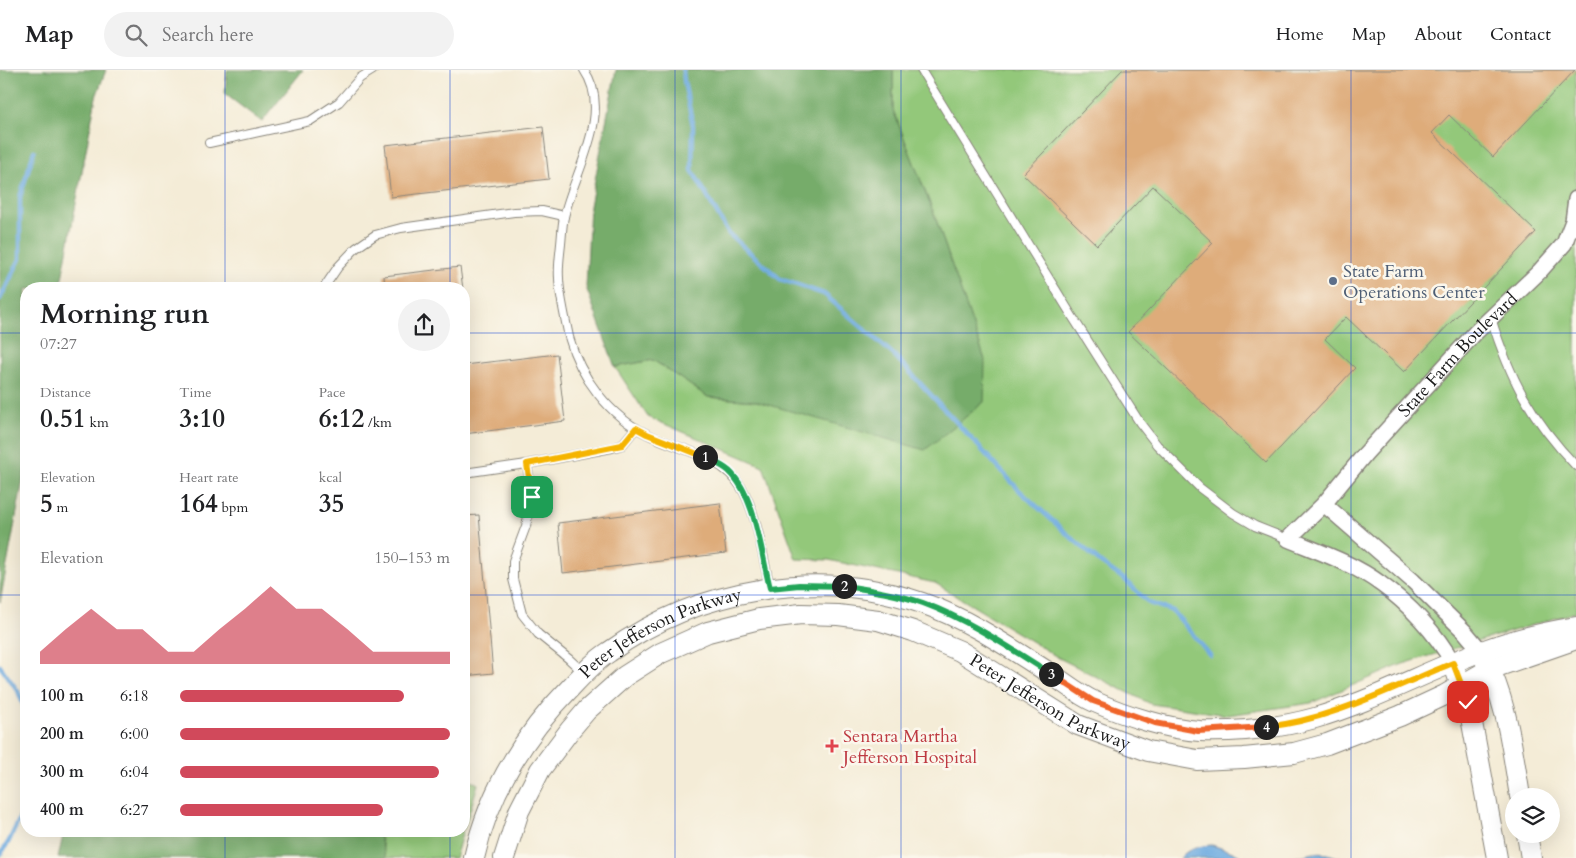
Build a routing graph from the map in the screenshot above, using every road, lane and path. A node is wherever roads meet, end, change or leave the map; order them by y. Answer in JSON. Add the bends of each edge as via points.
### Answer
{"nodes":[{"id":1,"x":373,"y":70,"type":"edge"},
{"id":2,"x":584,"y":70,"type":"edge"},
{"id":3,"x":921,"y":70,"type":"edge"},
{"id":4,"x":209,"y":142,"type":"dead end"},
{"id":5,"x":1576,"y":199,"type":"edge"},
{"id":6,"x":564,"y":216,"type":"junction"},
{"id":7,"x":328,"y":282,"type":"edge"},
{"id":8,"x":1491,"y":318,"type":"junction"},
{"id":9,"x":636,"y":428,"type":"junction"},
{"id":10,"x":527,"y":464,"type":"junction"},
{"id":11,"x":1576,"y":466,"type":"edge"},
{"id":12,"x":470,"y":471,"type":"edge"},
{"id":13,"x":1324,"y":504,"type":"junction"},
{"id":14,"x":1288,"y":539,"type":"junction"},
{"id":15,"x":770,"y":588,"type":"junction"},
{"id":16,"x":1576,"y":627,"type":"edge"},
{"id":17,"x":1576,"y":639,"type":"edge"},
{"id":18,"x":1481,"y":651,"type":"junction"},
{"id":19,"x":1453,"y":663,"type":"junction"},
{"id":20,"x":1490,"y":669,"type":"junction"},
{"id":21,"x":584,"y":673,"type":"junction"},
{"id":22,"x":1462,"y":686,"type":"junction"},
{"id":23,"x":1518,"y":788,"type":"edge"},
{"id":24,"x":1528,"y":843,"type":"edge"},
{"id":25,"x":474,"y":858,"type":"edge"},
{"id":26,"x":504,"y":858,"type":"edge"},
{"id":27,"x":1497,"y":858,"type":"edge"},
{"id":28,"x":1531,"y":858,"type":"edge"}],
"edges":[{"from":1,"to":4,"type":"lane","via":[[360,78],[339,102],[310,121]]},
{"from":2,"to":6,"type":"lane","via":[[591,81],[596,104],[594,124]]},
{"from":3,"to":14,"type":"lane","via":[[1072,316],[1157,445],[1200,488],[1234,513]]},
{"from":5,"to":8,"type":"street","name":"State Farm Boulevard","via":[[1574,221],[1564,244]]},
{"from":6,"to":7,"type":"lane","via":[[542,211],[514,212],[401,228],[375,235],[356,248]]},
{"from":6,"to":9,"type":"lane","via":[[558,279],[570,338],[580,368],[620,419]]},
{"from":8,"to":11,"type":"lane","via":[[1502,354],[1528,406],[1543,429]]},
{"from":8,"to":13,"type":"street","name":"State Farm Boulevard","via":[[1365,454]]},
{"from":9,"to":10,"type":"lane","via":[[622,445]]},
{"from":9,"to":15,"type":"lane","via":[[706,458],[728,471],[742,487],[752,513]]},
{"from":10,"to":12,"type":"lane"},
{"from":10,"to":21,"type":"lane","via":[[532,497],[526,526],[513,561],[522,614],[538,634]]},
{"from":13,"to":14,"type":"street","name":"State Farm Boulevard"},
{"from":13,"to":18,"type":"street","via":[[1413,582]]},
{"from":14,"to":19,"type":"street","via":[[1357,569],[1380,583],[1427,627]]},
{"from":15,"to":19,"type":"street","name":"Peter Jefferson Parkway","via":[[840,586],[884,592],[924,603],[973,626],[1093,701],[1155,723],[1198,731],[1283,725],[1316,718]]},
{"from":15,"to":21,"type":"street","name":"Peter Jefferson Parkway","via":[[699,604],[648,627],[607,652]]},
{"from":16,"to":18,"type":"street","name":"Peter Jefferson Parkway"},
{"from":17,"to":20,"type":"street","name":"Peter Jefferson Parkway"},
{"from":18,"to":19,"type":"street","name":"Peter Jefferson Parkway"},
{"from":18,"to":20,"type":"street"},
{"from":19,"to":22,"type":"street"},
{"from":20,"to":22,"type":"street","name":"Peter Jefferson Parkway"},
{"from":20,"to":23,"type":"street","via":[[1502,706]]},
{"from":21,"to":25,"type":"street","name":"Peter Jefferson Parkway","via":[[547,712],[516,754],[492,799]]},
{"from":22,"to":26,"type":"street","name":"Peter Jefferson Parkway","via":[[1400,716],[1327,744],[1294,753],[1196,760],[1148,751],[1078,725],[960,651],[914,631],[878,620],[838,615],[801,614],[758,619],[708,632],[662,653],[625,676],[587,710],[540,770],[519,810]]},
{"from":22,"to":27,"type":"street","via":[[1470,712]]},
{"from":24,"to":28,"type":"street"}]}
